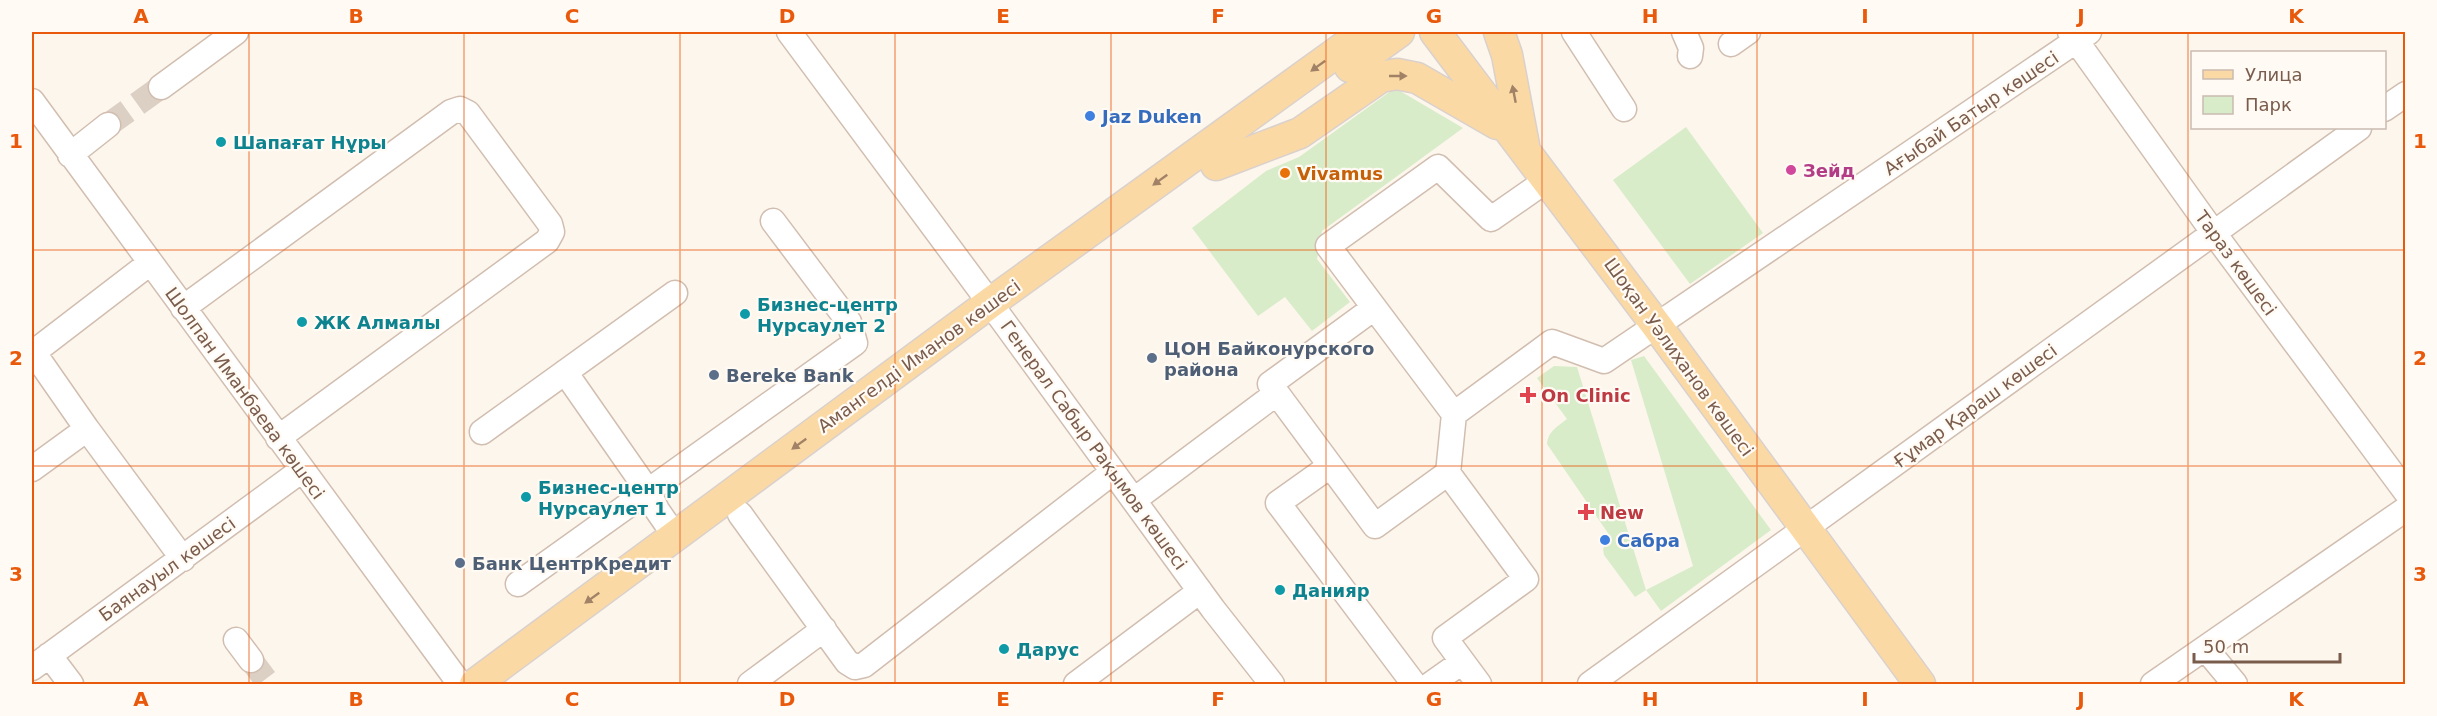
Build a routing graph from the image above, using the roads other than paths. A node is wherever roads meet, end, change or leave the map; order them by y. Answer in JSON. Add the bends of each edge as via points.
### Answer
{"nodes":[{"id":1,"x":236,"y":32,"type":"edge"},
{"id":2,"x":789,"y":32,"type":"edge"},
{"id":3,"x":1365,"y":32,"type":"edge"},
{"id":4,"x":1399,"y":32,"type":"edge"},
{"id":5,"x":1435,"y":32,"type":"edge"},
{"id":6,"x":1499,"y":32,"type":"edge"},
{"id":7,"x":1574,"y":32,"type":"edge"},
{"id":8,"x":1684,"y":32,"type":"edge"},
{"id":9,"x":2078,"y":35,"type":"edge"},
{"id":10,"x":1690,"y":56,"type":"dead end"},
{"id":11,"x":161,"y":87,"type":"tunnel mouth"},
{"id":12,"x":2406,"y":94,"type":"edge"},
{"id":13,"x":32,"y":101,"type":"edge"},
{"id":14,"x":2386,"y":108,"type":"edge"},
{"id":15,"x":1624,"y":109,"type":"dead end"},
{"id":16,"x":108,"y":125,"type":"tunnel mouth"},
{"id":17,"x":2358,"y":129,"type":"edge"},
{"id":18,"x":1518,"y":142,"type":"junction"},
{"id":19,"x":70,"y":155,"type":"junction"},
{"id":20,"x":1216,"y":165,"type":"junction"},
{"id":21,"x":1547,"y":180,"type":"junction"},
{"id":22,"x":773,"y":221,"type":"dead end"},
{"id":23,"x":2213,"y":232,"type":"junction"},
{"id":24,"x":150,"y":263,"type":"junction"},
{"id":25,"x":675,"y":293,"type":"dead end"},
{"id":26,"x":183,"y":308,"type":"junction"},
{"id":27,"x":1374,"y":308,"type":"junction"},
{"id":28,"x":996,"y":311,"type":"junction"},
{"id":29,"x":1657,"y":326,"type":"junction"},
{"id":30,"x":33,"y":351,"type":"edge"},
{"id":31,"x":565,"y":372,"type":"junction"},
{"id":32,"x":1277,"y":393,"type":"junction"},
{"id":33,"x":1454,"y":414,"type":"junction"},
{"id":34,"x":87,"y":429,"type":"junction"},
{"id":35,"x":482,"y":432,"type":"dead end"},
{"id":36,"x":278,"y":438,"type":"junction"},
{"id":37,"x":1330,"y":466,"type":"junction"},
{"id":38,"x":32,"y":469,"type":"edge"},
{"id":39,"x":302,"y":470,"type":"junction"},
{"id":40,"x":1113,"y":472,"type":"junction"},
{"id":41,"x":1448,"y":473,"type":"junction"},
{"id":42,"x":648,"y":491,"type":"junction"},
{"id":43,"x":2406,"y":492,"type":"edge"},
{"id":44,"x":1134,"y":500,"type":"junction"},
{"id":45,"x":2406,"y":509,"type":"edge"},
{"id":46,"x":740,"y":514,"type":"junction"},
{"id":47,"x":1805,"y":529,"type":"junction"},
{"id":48,"x":675,"y":536,"type":"junction"},
{"id":49,"x":183,"y":559,"type":"junction"},
{"id":50,"x":518,"y":584,"type":"dead end"},
{"id":51,"x":1200,"y":591,"type":"junction"},
{"id":52,"x":824,"y":628,"type":"junction"},
{"id":53,"x":236,"y":640,"type":"dead end"},
{"id":54,"x":2205,"y":648,"type":"junction"},
{"id":55,"x":251,"y":660,"type":"tunnel mouth"},
{"id":56,"x":40,"y":661,"type":"edge"},
{"id":57,"x":1462,"y":662,"type":"junction"},
{"id":58,"x":71,"y":684,"type":"edge"},
{"id":59,"x":460,"y":684,"type":"edge"},
{"id":60,"x":475,"y":684,"type":"edge"},
{"id":61,"x":508,"y":684,"type":"edge"},
{"id":62,"x":750,"y":684,"type":"edge"},
{"id":63,"x":1076,"y":684,"type":"edge"},
{"id":64,"x":1272,"y":684,"type":"edge"},
{"id":65,"x":1414,"y":684,"type":"edge"},
{"id":66,"x":1431,"y":684,"type":"edge"},
{"id":67,"x":1479,"y":684,"type":"edge"},
{"id":68,"x":1590,"y":684,"type":"edge"},
{"id":69,"x":1920,"y":684,"type":"edge"},
{"id":70,"x":2153,"y":684,"type":"edge"},
{"id":71,"x":2235,"y":684,"type":"edge"}],
"edges":[{"from":1,"to":11,"type":"street"},
{"from":2,"to":28,"type":"street","name":"Генерал Сабыр Рақымов көшесі"},
{"from":3,"to":28,"type":"main road","name":"Амангелді Иманов көшесі","one_way":true},
{"from":4,"to":20,"type":"main road","name":"Амангелді Иманов көшесі"},
{"from":5,"to":18,"type":"main road","name":"Шоқан Уәлиханов көшесі"},
{"from":18,"to":6,"type":"main road","one_way":true,"via":[[1507,55]]},
{"from":7,"to":15,"type":"street"},
{"from":8,"to":10,"type":"street"},
{"from":9,"to":23,"type":"street","name":"Тараз көшесі"},
{"from":9,"to":29,"type":"street","name":"Ағыбай Батыр көшесі"},
{"from":12,"to":14,"type":"street"},
{"from":13,"to":19,"type":"street","name":"Шолпан Иманбаева көшесі"},
{"from":16,"to":19,"type":"street"},
{"from":17,"to":23,"type":"street","name":"Ғұмар Қараш көшесі"},
{"from":20,"to":18,"type":"main road","one_way":true,"via":[[1300,133],[1381,77],[1396,74],[1417,78],[1480,112]]},
{"from":18,"to":21,"type":"main road","name":"Шоқан Уәлиханов көшесі"},
{"from":19,"to":24,"type":"street","name":"Шолпан Иманбаева көшесі"},
{"from":20,"to":28,"type":"main road","name":"Амангелді Иманов көшесі"},
{"from":21,"to":27,"type":"street","via":[[1491,219],[1438,167],[1328,246]]},
{"from":21,"to":29,"type":"main road","name":"Шоқан Уәлиханов көшесі"},
{"from":22,"to":42,"type":"street","via":[[849,322],[855,342]]},
{"from":23,"to":43,"type":"street","name":"Тараз көшесі"},
{"from":23,"to":47,"type":"street","name":"Ғұмар Қараш көшесі"},
{"from":24,"to":26,"type":"street","name":"Шолпан Иманбаева көшесі"},
{"from":24,"to":30,"type":"street"},
{"from":25,"to":31,"type":"street"},
{"from":26,"to":36,"type":"street","name":"Шолпан Иманбаева көшесі"},
{"from":26,"to":36,"type":"street","via":[[460,109],[468,112],[550,224],[552,232],[547,241]]},
{"from":27,"to":32,"type":"street","via":[[1270,384]]},
{"from":27,"to":33,"type":"street"},
{"from":28,"to":40,"type":"street","name":"Генерал Сабыр Рақымов көшесі"},
{"from":28,"to":46,"type":"main road","name":"Амангелді Иманов көшесі"},
{"from":28,"to":48,"type":"main road","name":"Амангелді Иманов көшесі","one_way":true},
{"from":29,"to":33,"type":"street","name":"Ағыбай Батыр көшесі","via":[[1604,361],[1552,342]]},
{"from":29,"to":47,"type":"main road","name":"Шоқан Уәлиханов көшесі"},
{"from":30,"to":34,"type":"street"},
{"from":31,"to":35,"type":"street"},
{"from":31,"to":42,"type":"street"},
{"from":32,"to":37,"type":"street"},
{"from":32,"to":44,"type":"street"},
{"from":33,"to":41,"type":"street"},
{"from":34,"to":38,"type":"street"},
{"from":34,"to":49,"type":"street"},
{"from":36,"to":39,"type":"street","name":"Шолпан Иманбаева көшесі"},
{"from":37,"to":41,"type":"street","via":[[1375,526]]},
{"from":37,"to":65,"type":"street","via":[[1278,503]]},
{"from":39,"to":49,"type":"street","name":"Баянауыл көшесі"},
{"from":39,"to":59,"type":"street","name":"Шолпан Иманбаева көшесі"},
{"from":40,"to":44,"type":"street","name":"Генерал Сабыр Рақымов көшесі"},
{"from":40,"to":52,"type":"street","via":[[864,665],[855,667],[848,662]]},
{"from":41,"to":57,"type":"street","via":[[1526,579],[1445,638]]},
{"from":42,"to":48,"type":"street"},
{"from":42,"to":50,"type":"street"},
{"from":44,"to":51,"type":"street","name":"Генерал Сабыр Рақымов көшесі"},
{"from":45,"to":54,"type":"street"},
{"from":46,"to":52,"type":"street"},
{"from":46,"to":61,"type":"main road","name":"Амангелді Иманов көшесі"},
{"from":47,"to":68,"type":"street","name":"Ғұмар Қараш көшесі"},
{"from":47,"to":69,"type":"main road","name":"Шоқан Уәлиханов көшесі"},
{"from":48,"to":60,"type":"main road","name":"Амангелді Иманов көшесі","one_way":true},
{"from":49,"to":56,"type":"street","name":"Баянауыл көшесі"},
{"from":51,"to":63,"type":"street"},
{"from":51,"to":64,"type":"street","name":"Генерал Сабыр Рақымов көшесі"},
{"from":52,"to":62,"type":"street"},
{"from":53,"to":55,"type":"street"},
{"from":54,"to":70,"type":"street"},
{"from":54,"to":71,"type":"street"},
{"from":56,"to":58,"type":"street"},
{"from":57,"to":66,"type":"street"},
{"from":57,"to":67,"type":"street"}]}
